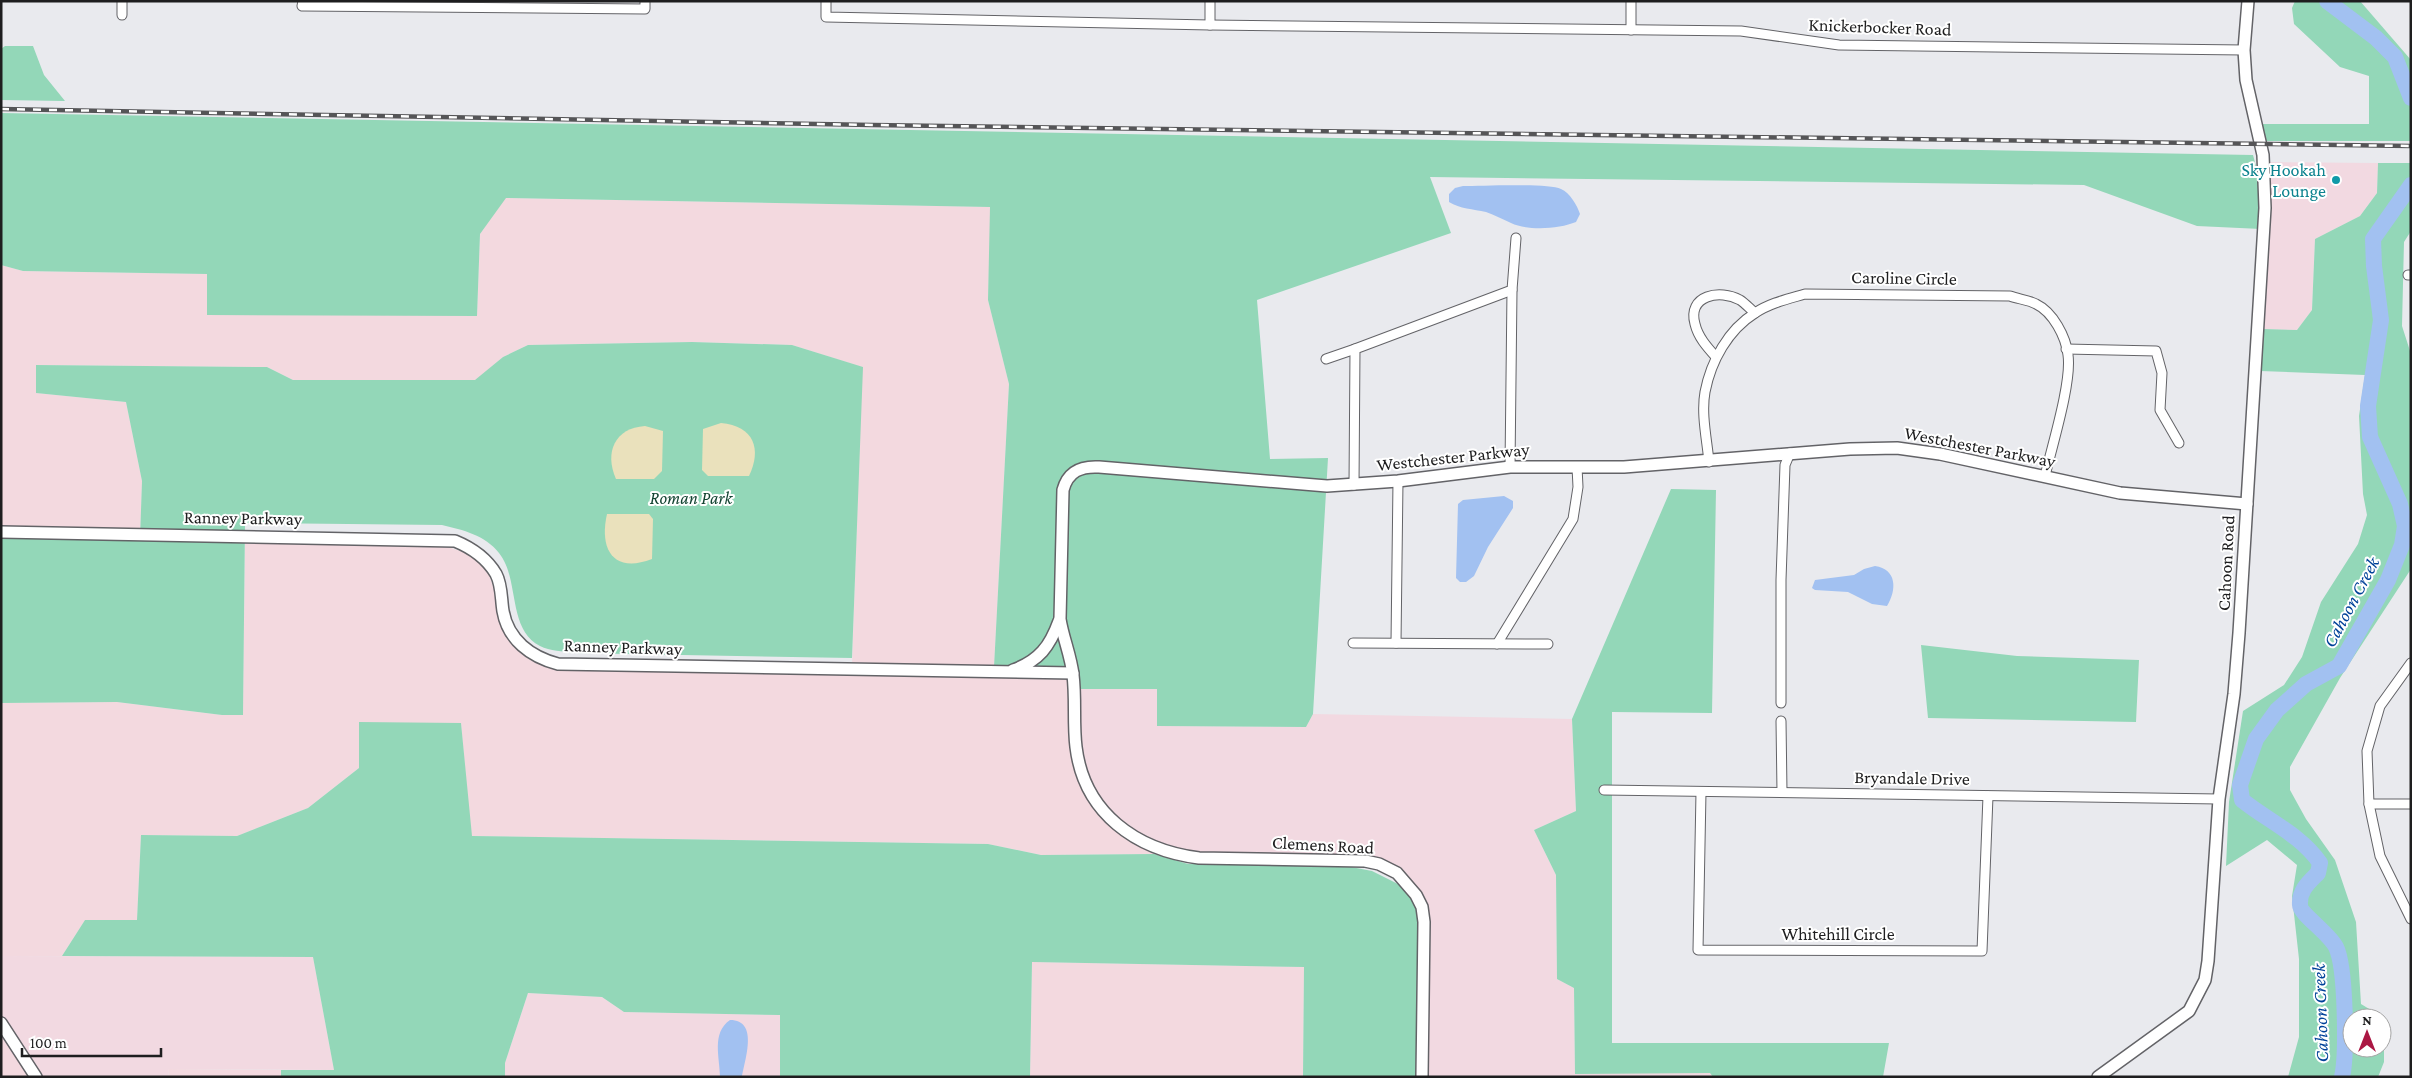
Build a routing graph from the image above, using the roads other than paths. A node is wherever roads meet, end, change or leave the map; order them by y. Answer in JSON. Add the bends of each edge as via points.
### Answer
{"nodes":[{"id":1,"x":122,"y":1,"type":"edge"},
{"id":2,"x":302,"y":1,"type":"edge"},
{"id":3,"x":826,"y":1,"type":"edge"},
{"id":4,"x":1210,"y":1,"type":"edge"},
{"id":5,"x":1631,"y":1,"type":"edge"},
{"id":6,"x":2248,"y":1,"type":"edge"},
{"id":7,"x":645,"y":5,"type":"edge"},
{"id":8,"x":122,"y":15,"type":"dead end"},
{"id":9,"x":1210,"y":25,"type":"junction"},
{"id":10,"x":1631,"y":30,"type":"junction"},
{"id":11,"x":2244,"y":50,"type":"junction"},
{"id":12,"x":1516,"y":238,"type":"dead end"},
{"id":13,"x":1512,"y":290,"type":"junction"},
{"id":14,"x":1755,"y":313,"type":"junction"},
{"id":15,"x":1355,"y":349,"type":"junction"},
{"id":16,"x":2066,"y":349,"type":"junction"},
{"id":17,"x":1716,"y":357,"type":"junction"},
{"id":18,"x":1326,"y":359,"type":"dead end"},
{"id":19,"x":2179,"y":443,"type":"dead end"},
{"id":20,"x":1790,"y":453,"type":"junction"},
{"id":21,"x":1709,"y":462,"type":"junction"},
{"id":22,"x":1510,"y":467,"type":"junction"},
{"id":23,"x":1577,"y":467,"type":"junction"},
{"id":24,"x":2045,"y":476,"type":"junction"},
{"id":25,"x":1398,"y":481,"type":"junction"},
{"id":26,"x":1354,"y":485,"type":"junction"},
{"id":27,"x":2246,"y":504,"type":"junction"},
{"id":28,"x":1,"y":532,"type":"edge"},
{"id":29,"x":1060,"y":619,"type":"junction"},
{"id":30,"x":1353,"y":643,"type":"dead end"},
{"id":31,"x":1396,"y":643,"type":"junction"},
{"id":32,"x":1497,"y":644,"type":"junction"},
{"id":33,"x":1548,"y":644,"type":"dead end"},
{"id":34,"x":2411,"y":663,"type":"edge"},
{"id":35,"x":1007,"y":672,"type":"junction"},
{"id":36,"x":1073,"y":673,"type":"junction"},
{"id":37,"x":1781,"y":703,"type":"dead end"},
{"id":38,"x":1781,"y":721,"type":"dead end"},
{"id":39,"x":1604,"y":790,"type":"dead end"},
{"id":40,"x":1701,"y":792,"type":"junction"},
{"id":41,"x":1782,"y":792,"type":"junction"},
{"id":42,"x":1988,"y":796,"type":"junction"},
{"id":43,"x":2219,"y":799,"type":"junction"},
{"id":44,"x":2369,"y":804,"type":"junction"},
{"id":45,"x":2411,"y":804,"type":"edge"},
{"id":46,"x":1155,"y":848,"type":"joint"},
{"id":47,"x":2411,"y":919,"type":"edge"},
{"id":48,"x":1,"y":1023,"type":"edge"},
{"id":49,"x":36,"y":1077,"type":"edge"},
{"id":50,"x":1422,"y":1077,"type":"edge"},
{"id":51,"x":2098,"y":1077,"type":"edge"}],
"edges":[{"from":1,"to":8,"type":"street"},
{"from":2,"to":7,"type":"street","via":[[302,6]]},
{"from":3,"to":9,"type":"street","name":"Knickerbocker Road","via":[[826,17]]},
{"from":4,"to":9,"type":"street"},
{"from":5,"to":10,"type":"street"},
{"from":6,"to":11,"type":"street","name":"Cahoon Road"},
{"from":9,"to":10,"type":"street","name":"Knickerbocker Road"},
{"from":10,"to":11,"type":"street","name":"Knickerbocker Road","via":[[1741,31],[1839,45]]},
{"from":11,"to":27,"type":"street","name":"Cahoon Road","via":[[2246,80],[2263,155],[2266,196]]},
{"from":12,"to":13,"type":"street"},
{"from":13,"to":15,"type":"street"},
{"from":13,"to":22,"type":"street"},
{"from":14,"to":16,"type":"street","name":"Caroline Circle","via":[[1805,294],[2010,296],[2037,304],[2051,316]]},
{"from":14,"to":17,"type":"street","name":"Caroline Circle","via":[[1724,343]]},
{"from":14,"to":17,"type":"street","via":[[1741,300],[1731,296],[1718,294],[1702,299],[1694,314],[1695,324],[1703,342]]},
{"from":15,"to":18,"type":"street"},
{"from":15,"to":26,"type":"street"},
{"from":16,"to":19,"type":"street","via":[[2156,351],[2162,373],[2160,410]]},
{"from":16,"to":24,"type":"street","name":"Caroline Circle","via":[[2068,373]]},
{"from":17,"to":21,"type":"street","name":"Caroline Circle","via":[[1705,393]]},
{"from":20,"to":21,"type":"street","name":"Westchester Parkway"},
{"from":20,"to":24,"type":"street","name":"Westchester Parkway","via":[[1897,448]]},
{"from":20,"to":37,"type":"street","via":[[1785,465],[1781,571]]},
{"from":21,"to":23,"type":"street","name":"Westchester Parkway"},
{"from":22,"to":23,"type":"street","name":"Westchester Parkway"},
{"from":22,"to":25,"type":"street","name":"Westchester Parkway"},
{"from":23,"to":32,"type":"street","via":[[1578,487],[1573,519]]},
{"from":24,"to":27,"type":"street","name":"Westchester Parkway","via":[[2132,494]]},
{"from":25,"to":26,"type":"street","name":"Westchester Parkway"},
{"from":25,"to":31,"type":"street"},
{"from":26,"to":29,"type":"street","name":"Westchester Parkway","via":[[1327,486],[1085,466],[1078,469],[1068,477],[1063,490]]},
{"from":27,"to":43,"type":"street","name":"Cahoon Road","via":[[2234,694]]},
{"from":28,"to":35,"type":"street","name":"Ranney Parkway","via":[[455,541],[469,546],[490,565],[500,587],[512,634],[532,655],[544,660],[573,665]]},
{"from":29,"to":35,"type":"street","via":[[1045,651],[1023,667]]},
{"from":29,"to":36,"type":"street","name":"Westchester Parkway"},
{"from":30,"to":31,"type":"street"},
{"from":31,"to":32,"type":"street"},
{"from":32,"to":33,"type":"street"},
{"from":34,"to":44,"type":"street","via":[[2380,706],[2367,751]]},
{"from":35,"to":36,"type":"street","name":"Ranney Parkway"},
{"from":36,"to":46,"type":"street","name":"Westchester Parkway","via":[[1076,748],[1080,769],[1089,789],[1112,821],[1131,837]]},
{"from":38,"to":41,"type":"street"},
{"from":39,"to":40,"type":"street","name":"Bryandale Drive"},
{"from":40,"to":41,"type":"street","name":"Bryandale Drive"},
{"from":40,"to":42,"type":"street","name":"Whitehill Circle","via":[[1698,950],[1982,951]]},
{"from":41,"to":42,"type":"street","name":"Bryandale Drive"},
{"from":42,"to":43,"type":"street","name":"Bryandale Drive"},
{"from":43,"to":51,"type":"street","name":"Cahoon Road","via":[[2205,980],[2189,1011]]},
{"from":44,"to":45,"type":"street"},
{"from":44,"to":47,"type":"street","via":[[2380,856]]},
{"from":46,"to":50,"type":"street","name":"Clemens Road","via":[[1199,858],[1365,862],[1380,864],[1397,873],[1418,896],[1424,922]]},
{"from":48,"to":49,"type":"street"}]}
